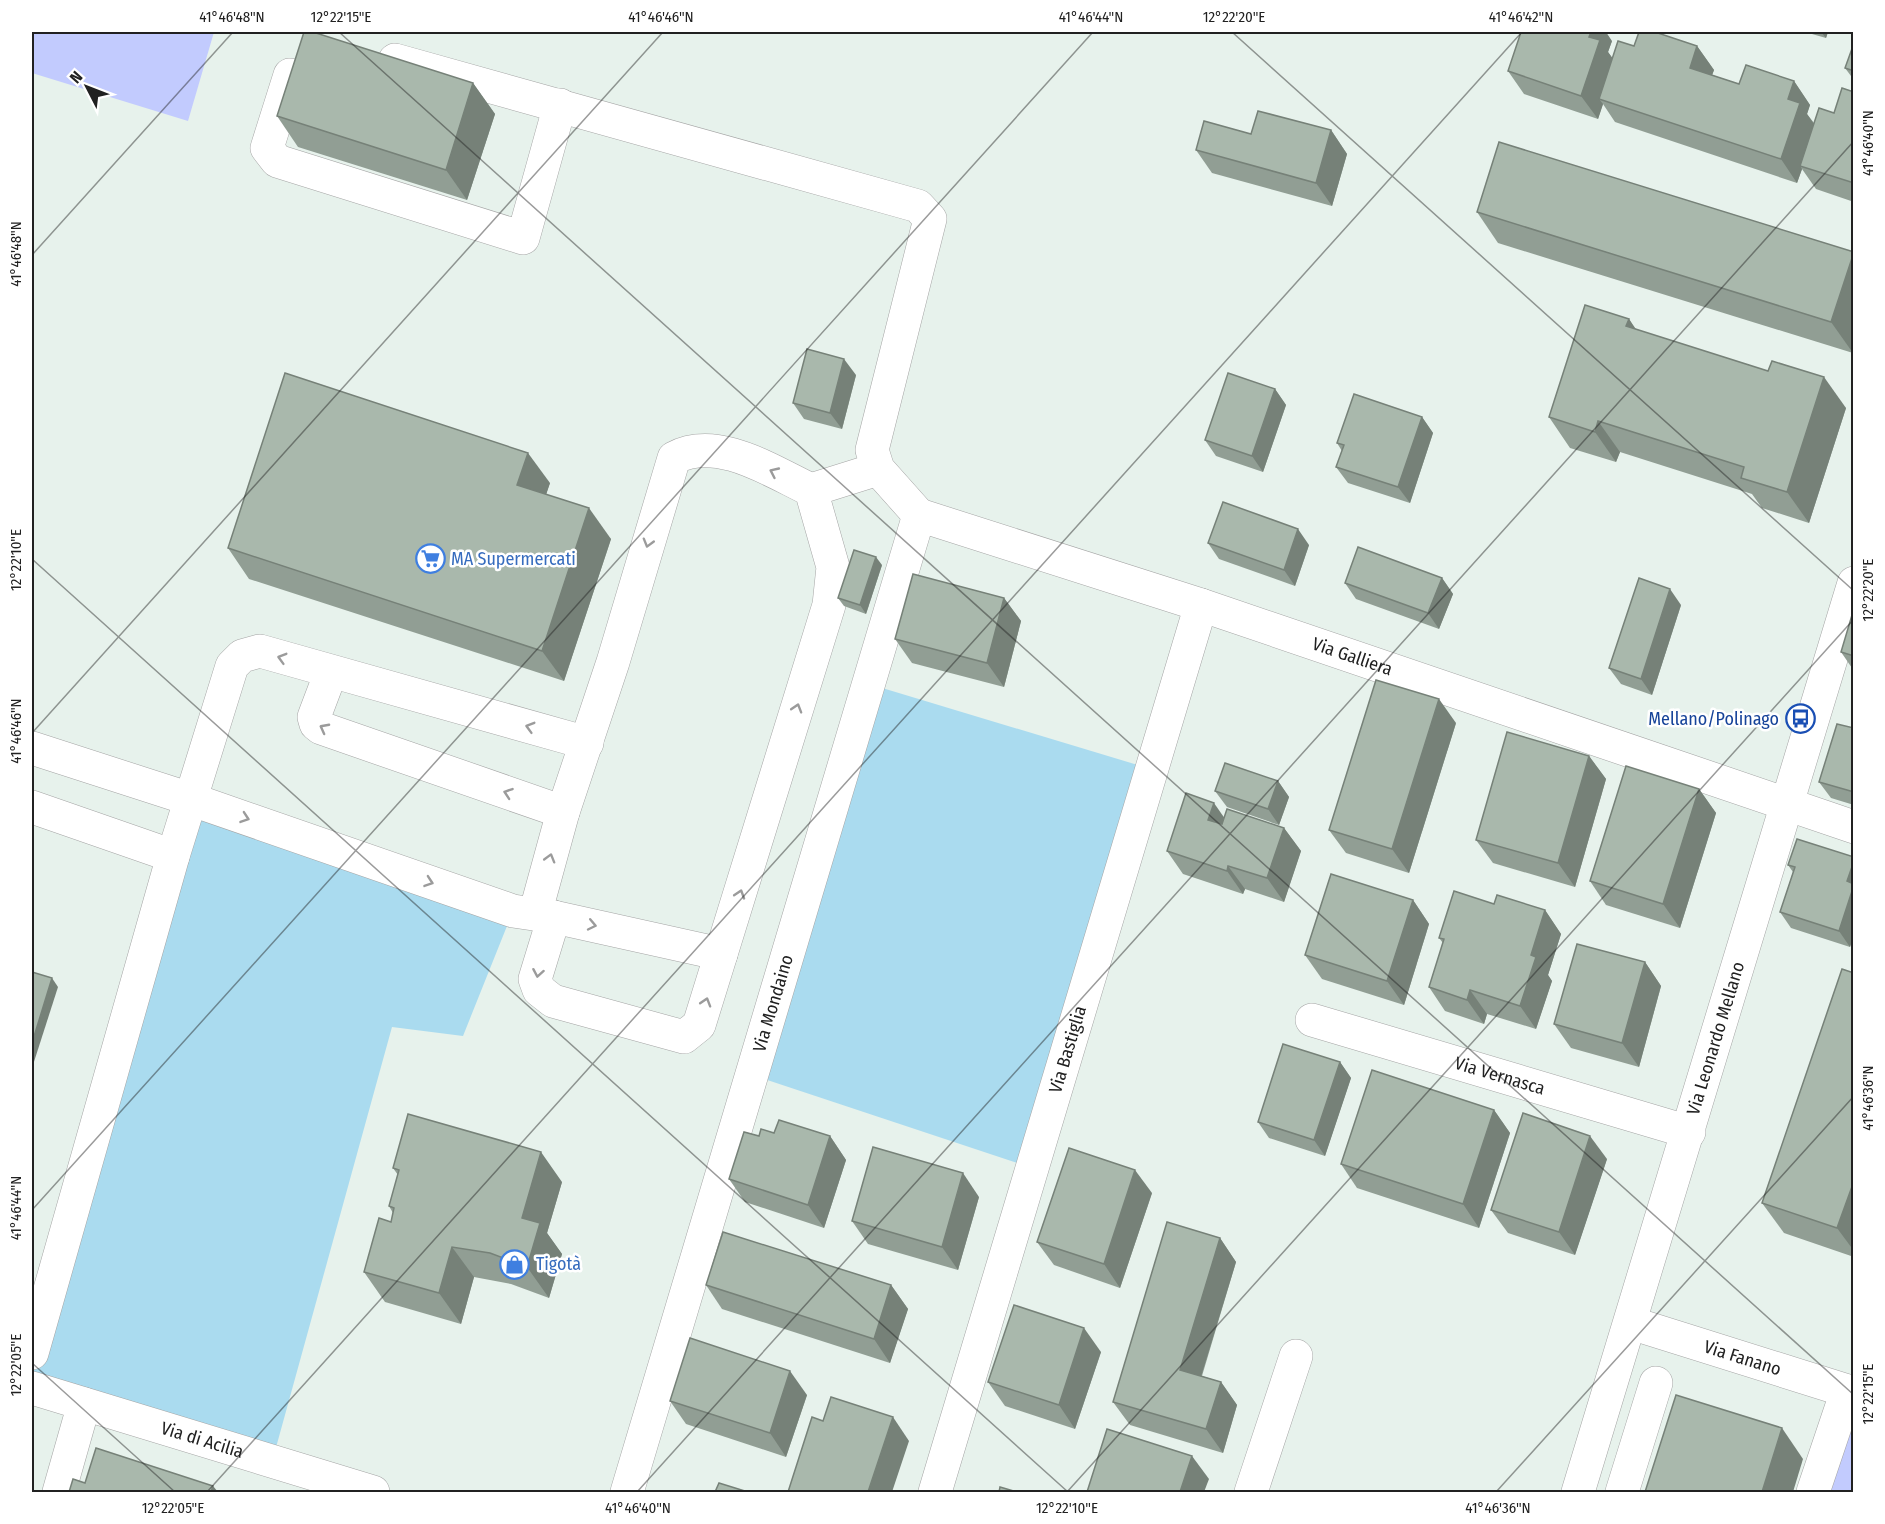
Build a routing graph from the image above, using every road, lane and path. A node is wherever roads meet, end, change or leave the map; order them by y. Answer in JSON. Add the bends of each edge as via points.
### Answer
{"nodes":[{"id":1,"x":300,"y":46,"type":"edge"},
{"id":2,"x":368,"y":52,"type":"edge"},
{"id":3,"x":560,"y":105,"type":"junction"},
{"id":4,"x":878,"y":469,"type":"junction"},
{"id":5,"x":811,"y":490,"type":"junction"},
{"id":6,"x":919,"y":515,"type":"junction"},
{"id":7,"x":1854,"y":583,"type":"edge"},
{"id":8,"x":1201,"y":605,"type":"junction"},
{"id":9,"x":331,"y":672,"type":"junction"},
{"id":10,"x":587,"y":743,"type":"junction"},
{"id":11,"x":32,"y":748,"type":"edge"},
{"id":12,"x":190,"y":799,"type":"junction"},
{"id":13,"x":1785,"y":804,"type":"junction"},
{"id":14,"x":32,"y":807,"type":"edge"},
{"id":15,"x":563,"y":812,"type":"junction"},
{"id":16,"x":1854,"y":827,"type":"edge"},
{"id":17,"x":173,"y":856,"type":"junction"},
{"id":18,"x":545,"y":916,"type":"junction"},
{"id":19,"x":722,"y":954,"type":"junction"},
{"id":20,"x":1312,"y":1020,"type":"dead end"},
{"id":21,"x":1689,"y":1132,"type":"junction"},
{"id":22,"x":1631,"y":1323,"type":"junction"},
{"id":23,"x":32,"y":1353,"type":"edge"},
{"id":24,"x":1296,"y":1356,"type":"dead end"},
{"id":25,"x":1656,"y":1383,"type":"dead end"},
{"id":26,"x":32,"y":1388,"type":"edge"},
{"id":27,"x":1850,"y":1392,"type":"edge"},
{"id":28,"x":84,"y":1404,"type":"junction"},
{"id":29,"x":59,"y":1492,"type":"edge"},
{"id":30,"x":373,"y":1492,"type":"edge"},
{"id":31,"x":627,"y":1492,"type":"edge"},
{"id":32,"x":935,"y":1492,"type":"edge"},
{"id":33,"x":1251,"y":1492,"type":"edge"},
{"id":34,"x":1578,"y":1492,"type":"edge"},
{"id":35,"x":1622,"y":1492,"type":"edge"},
{"id":36,"x":1813,"y":1492,"type":"edge"}],
"edges":[{"from":1,"to":3,"type":"street","via":[[267,148],[277,161],[523,238]]},
{"from":2,"to":3,"type":"street"},
{"from":3,"to":4,"type":"street","via":[[918,206],[930,219],[872,450]]},
{"from":4,"to":5,"type":"street"},
{"from":4,"to":6,"type":"street"},
{"from":5,"to":10,"type":"street","one_way":true,"via":[[746,459],[706,450],[687,451],[674,458]]},
{"from":19,"to":5,"type":"street","one_way":true,"via":[[829,605],[834,567]]},
{"from":6,"to":8,"type":"street","name":"Via Galliera"},
{"from":6,"to":31,"type":"street","name":"Via Mondaino"},
{"from":7,"to":13,"type":"street","name":"Via Leonardo Mellano"},
{"from":8,"to":13,"type":"street","name":"Via Galliera"},
{"from":8,"to":32,"type":"street","name":"Via Bastiglia"},
{"from":10,"to":9,"type":"street","one_way":true},
{"from":9,"to":12,"type":"street","one_way":true,"via":[[260,651],[242,656],[232,666]]},
{"from":15,"to":9,"type":"street","one_way":true,"via":[[321,728],[314,717]]},
{"from":10,"to":15,"type":"street"},
{"from":11,"to":12,"type":"street"},
{"from":12,"to":17,"type":"street"},
{"from":12,"to":18,"type":"street","one_way":true,"via":[[513,911]]},
{"from":13,"to":16,"type":"street","name":"Via Galliera"},
{"from":13,"to":21,"type":"street","name":"Via Leonardo Mellano"},
{"from":14,"to":17,"type":"street"},
{"from":18,"to":15,"type":"street","one_way":true},
{"from":17,"to":23,"type":"street"},
{"from":18,"to":19,"type":"street","one_way":true},
{"from":18,"to":19,"type":"street","one_way":true,"via":[[535,979],[538,990],[553,1001],[684,1037],[699,1025]]},
{"from":20,"to":21,"type":"street","name":"Via Vernasca"},
{"from":21,"to":22,"type":"street","name":"Via Leonardo Mellano"},
{"from":22,"to":27,"type":"street","name":"Via Fanano"},
{"from":22,"to":34,"type":"street","name":"Via Leonardo Mellano"},
{"from":24,"to":33,"type":"street"},
{"from":25,"to":35,"type":"street"},
{"from":26,"to":28,"type":"street","name":"Via di Acilia"},
{"from":27,"to":36,"type":"street"},
{"from":28,"to":29,"type":"street"},
{"from":28,"to":30,"type":"street","name":"Via di Acilia"}]}
